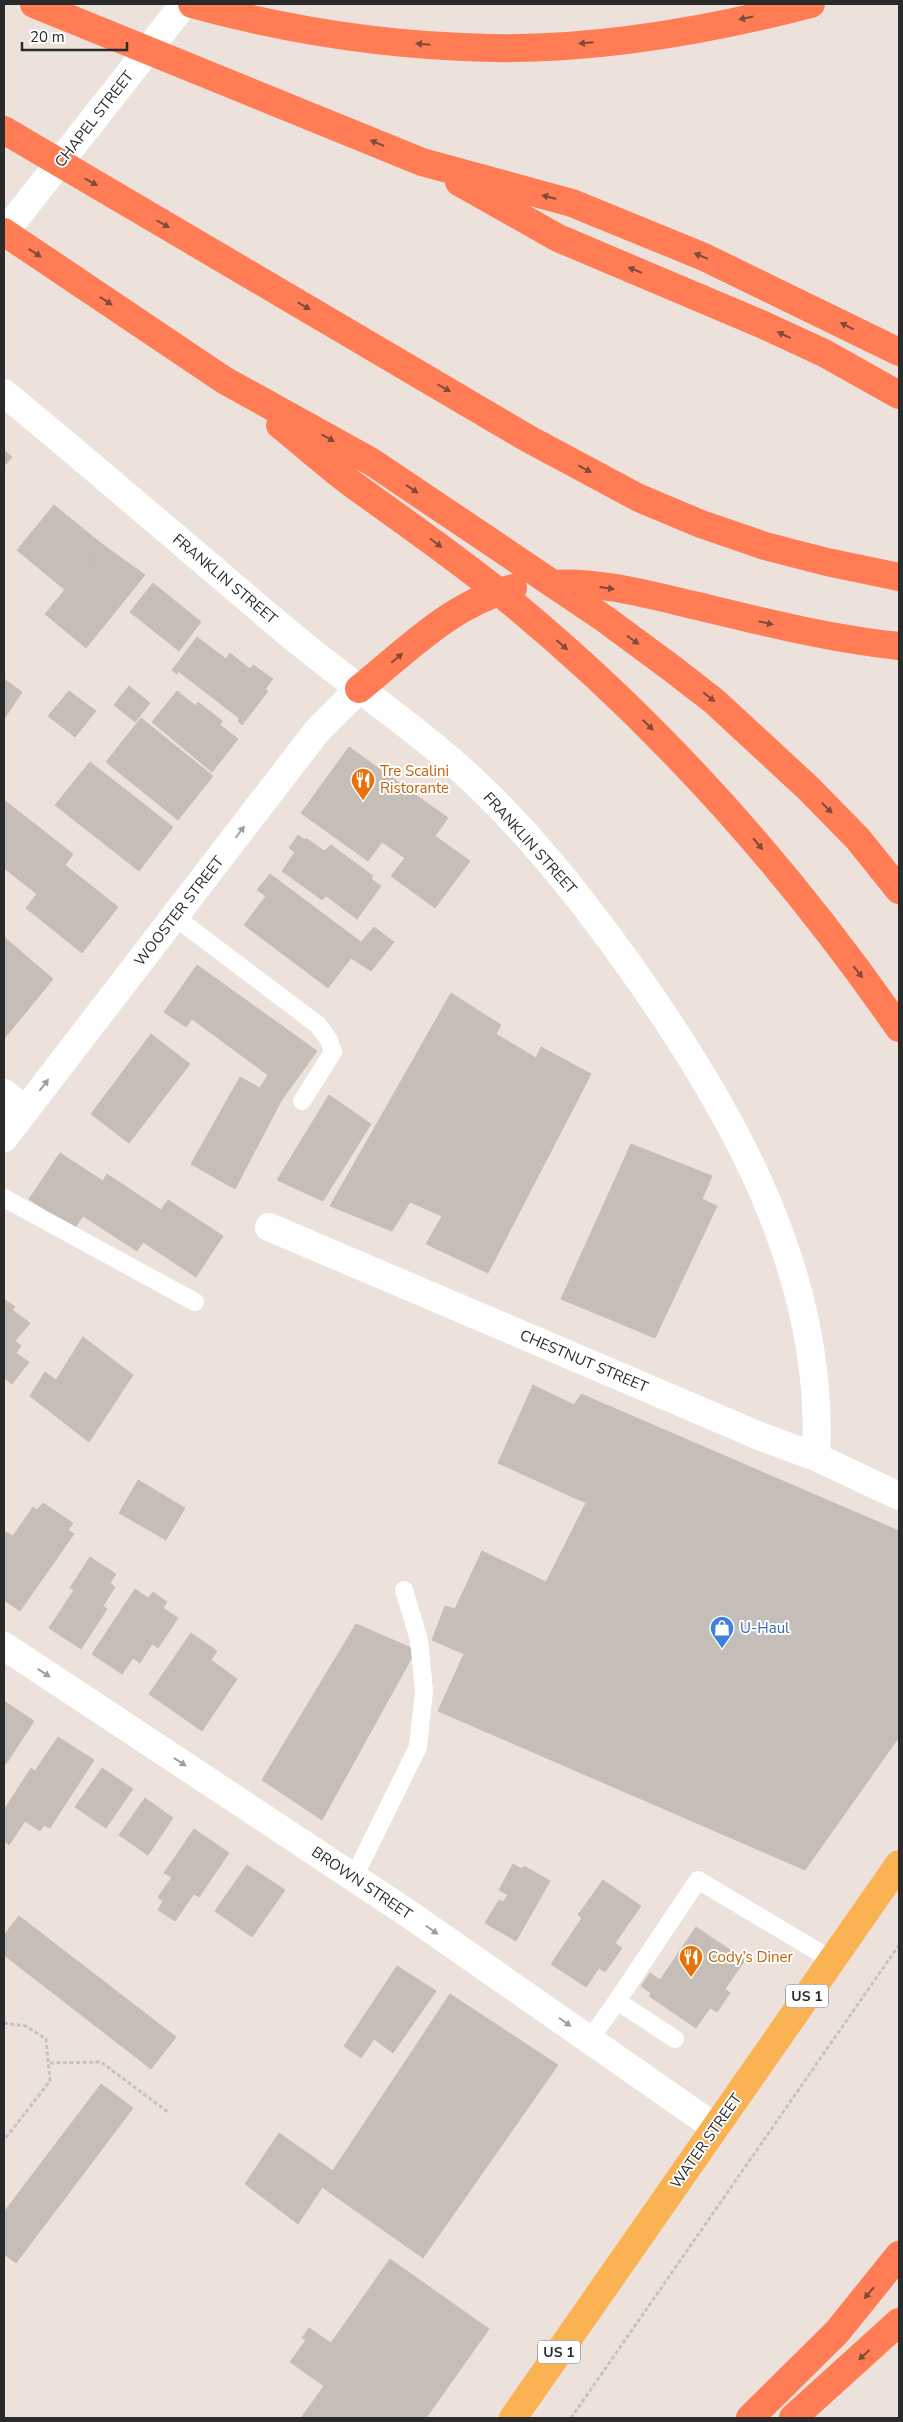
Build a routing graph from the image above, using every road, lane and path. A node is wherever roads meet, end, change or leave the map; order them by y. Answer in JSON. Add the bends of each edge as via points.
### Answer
{"nodes":[{"id":1,"x":34,"y":4,"type":"edge"},
{"id":2,"x":184,"y":4,"type":"edge"},
{"id":3,"x":192,"y":4,"type":"edge"},
{"id":4,"x":811,"y":4,"type":"edge"},
{"id":5,"x":4,"y":130,"type":"edge"},
{"id":6,"x":422,"y":162,"type":"junction"},
{"id":7,"x":4,"y":233,"type":"edge"},
{"id":8,"x":895,"y":350,"type":"edge"},
{"id":9,"x":224,"y":380,"type":"junction"},
{"id":10,"x":4,"y":392,"type":"edge"},
{"id":11,"x":899,"y":395,"type":"edge"},
{"id":12,"x":899,"y":576,"type":"edge"},
{"id":13,"x":899,"y":646,"type":"edge"},
{"id":14,"x":359,"y":689,"type":"junction"},
{"id":15,"x":899,"y":890,"type":"edge"},
{"id":16,"x":175,"y":917,"type":"junction"},
{"id":17,"x":899,"y":1028,"type":"edge"},
{"id":18,"x":4,"y":1093,"type":"edge"},
{"id":19,"x":302,"y":1101,"type":"dead end"},
{"id":20,"x":25,"y":1110,"type":"junction"},
{"id":21,"x":4,"y":1138,"type":"edge"},
{"id":22,"x":4,"y":1198,"type":"edge"},
{"id":23,"x":269,"y":1227,"type":"dead end"},
{"id":24,"x":195,"y":1302,"type":"dead end"},
{"id":25,"x":816,"y":1457,"type":"junction"},
{"id":26,"x":899,"y":1496,"type":"edge"},
{"id":27,"x":404,"y":1590,"type":"dead end"},
{"id":28,"x":4,"y":1646,"type":"edge"},
{"id":29,"x":899,"y":1864,"type":"edge"},
{"id":30,"x":354,"y":1877,"type":"junction"},
{"id":31,"x":899,"y":1945,"type":"edge"},
{"id":32,"x":832,"y":1960,"type":"junction"},
{"id":33,"x":617,"y":2001,"type":"junction"},
{"id":34,"x":4,"y":2023,"type":"edge"},
{"id":35,"x":590,"y":2039,"type":"junction"},
{"id":36,"x":675,"y":2039,"type":"dead end"},
{"id":37,"x":49,"y":2063,"type":"junction"},
{"id":38,"x":170,"y":2113,"type":"dead end"},
{"id":39,"x":716,"y":2128,"type":"junction"},
{"id":40,"x":4,"y":2140,"type":"edge"},
{"id":41,"x":899,"y":2255,"type":"edge"},
{"id":42,"x":899,"y":2322,"type":"edge"},
{"id":43,"x":513,"y":2418,"type":"edge"},
{"id":44,"x":571,"y":2418,"type":"edge"},
{"id":45,"x":750,"y":2418,"type":"edge"},
{"id":46,"x":793,"y":2418,"type":"edge"}],
"edges":[{"from":6,"to":1,"type":"highway","one_way":true},
{"from":2,"to":7,"type":"street","name":"CHAPEL STREET"},
{"from":4,"to":3,"type":"highway","one_way":true,"via":[[627,40],[493,48],[366,39],[249,19]]},
{"from":5,"to":12,"type":"highway","one_way":true,"via":[[527,438],[639,498],[765,546]]},
{"from":8,"to":6,"type":"highway","one_way":true,"via":[[704,257],[572,203]]},
{"from":11,"to":6,"type":"highway","one_way":true,"via":[[824,353],[759,323],[558,238]]},
{"from":7,"to":9,"type":"highway","one_way":true},
{"from":9,"to":15,"type":"highway","one_way":true,"via":[[372,462],[605,619],[670,667],[714,701],[808,788],[858,839]]},
{"from":9,"to":17,"type":"highway","one_way":true,"via":[[353,485],[478,575],[566,648],[673,749],[728,808],[821,923]]},
{"from":10,"to":14,"type":"street","name":"FRANKLIN STREET","via":[[332,670]]},
{"from":14,"to":13,"type":"highway","one_way":true,"via":[[432,629],[465,607],[496,592],[519,586],[559,583],[637,592],[832,637]]},
{"from":16,"to":14,"type":"street","name":"WOOSTER STREET","one_way":true,"via":[[317,731]]},
{"from":14,"to":25,"type":"street","name":"FRANKLIN STREET","via":[[439,751],[530,838],[604,930],[650,994],[726,1117],[758,1181],[782,1240],[805,1320],[817,1403]]},
{"from":16,"to":19,"type":"lane","via":[[318,1026],[329,1040],[333,1052]]},
{"from":20,"to":16,"type":"street","name":"WOOSTER STREET","one_way":true},
{"from":18,"to":20,"type":"street"},
{"from":20,"to":21,"type":"street","name":"WOOSTER STREET"},
{"from":22,"to":24,"type":"lane"},
{"from":23,"to":25,"type":"street","name":"CHESTNUT STREET"},
{"from":25,"to":26,"type":"street","name":"CHESTNUT STREET"},
{"from":27,"to":30,"type":"lane","via":[[419,1640],[424,1691],[418,1747]]},
{"from":28,"to":30,"type":"street","name":"BROWN STREET","one_way":true},
{"from":29,"to":32,"type":"main road","name":"WATER STREET","number":"US 1"},
{"from":30,"to":35,"type":"street","name":"BROWN STREET","one_way":true},
{"from":31,"to":44,"type":"path"},
{"from":32,"to":33,"type":"lane","via":[[698,1880]]},
{"from":32,"to":39,"type":"main road","name":"WATER STREET","number":"US 1"},
{"from":33,"to":35,"type":"lane"},
{"from":33,"to":36,"type":"lane"},
{"from":34,"to":37,"type":"path","via":[[26,2026],[46,2039]]},
{"from":35,"to":39,"type":"street","name":"BROWN STREET"},
{"from":37,"to":38,"type":"path","via":[[101,2062]]},
{"from":37,"to":40,"type":"path","via":[[50,2081]]},
{"from":39,"to":43,"type":"main road","name":"WATER STREET","number":"US 1"},
{"from":41,"to":45,"type":"highway","one_way":true,"via":[[837,2332]]},
{"from":42,"to":46,"type":"highway","one_way":true}]}
